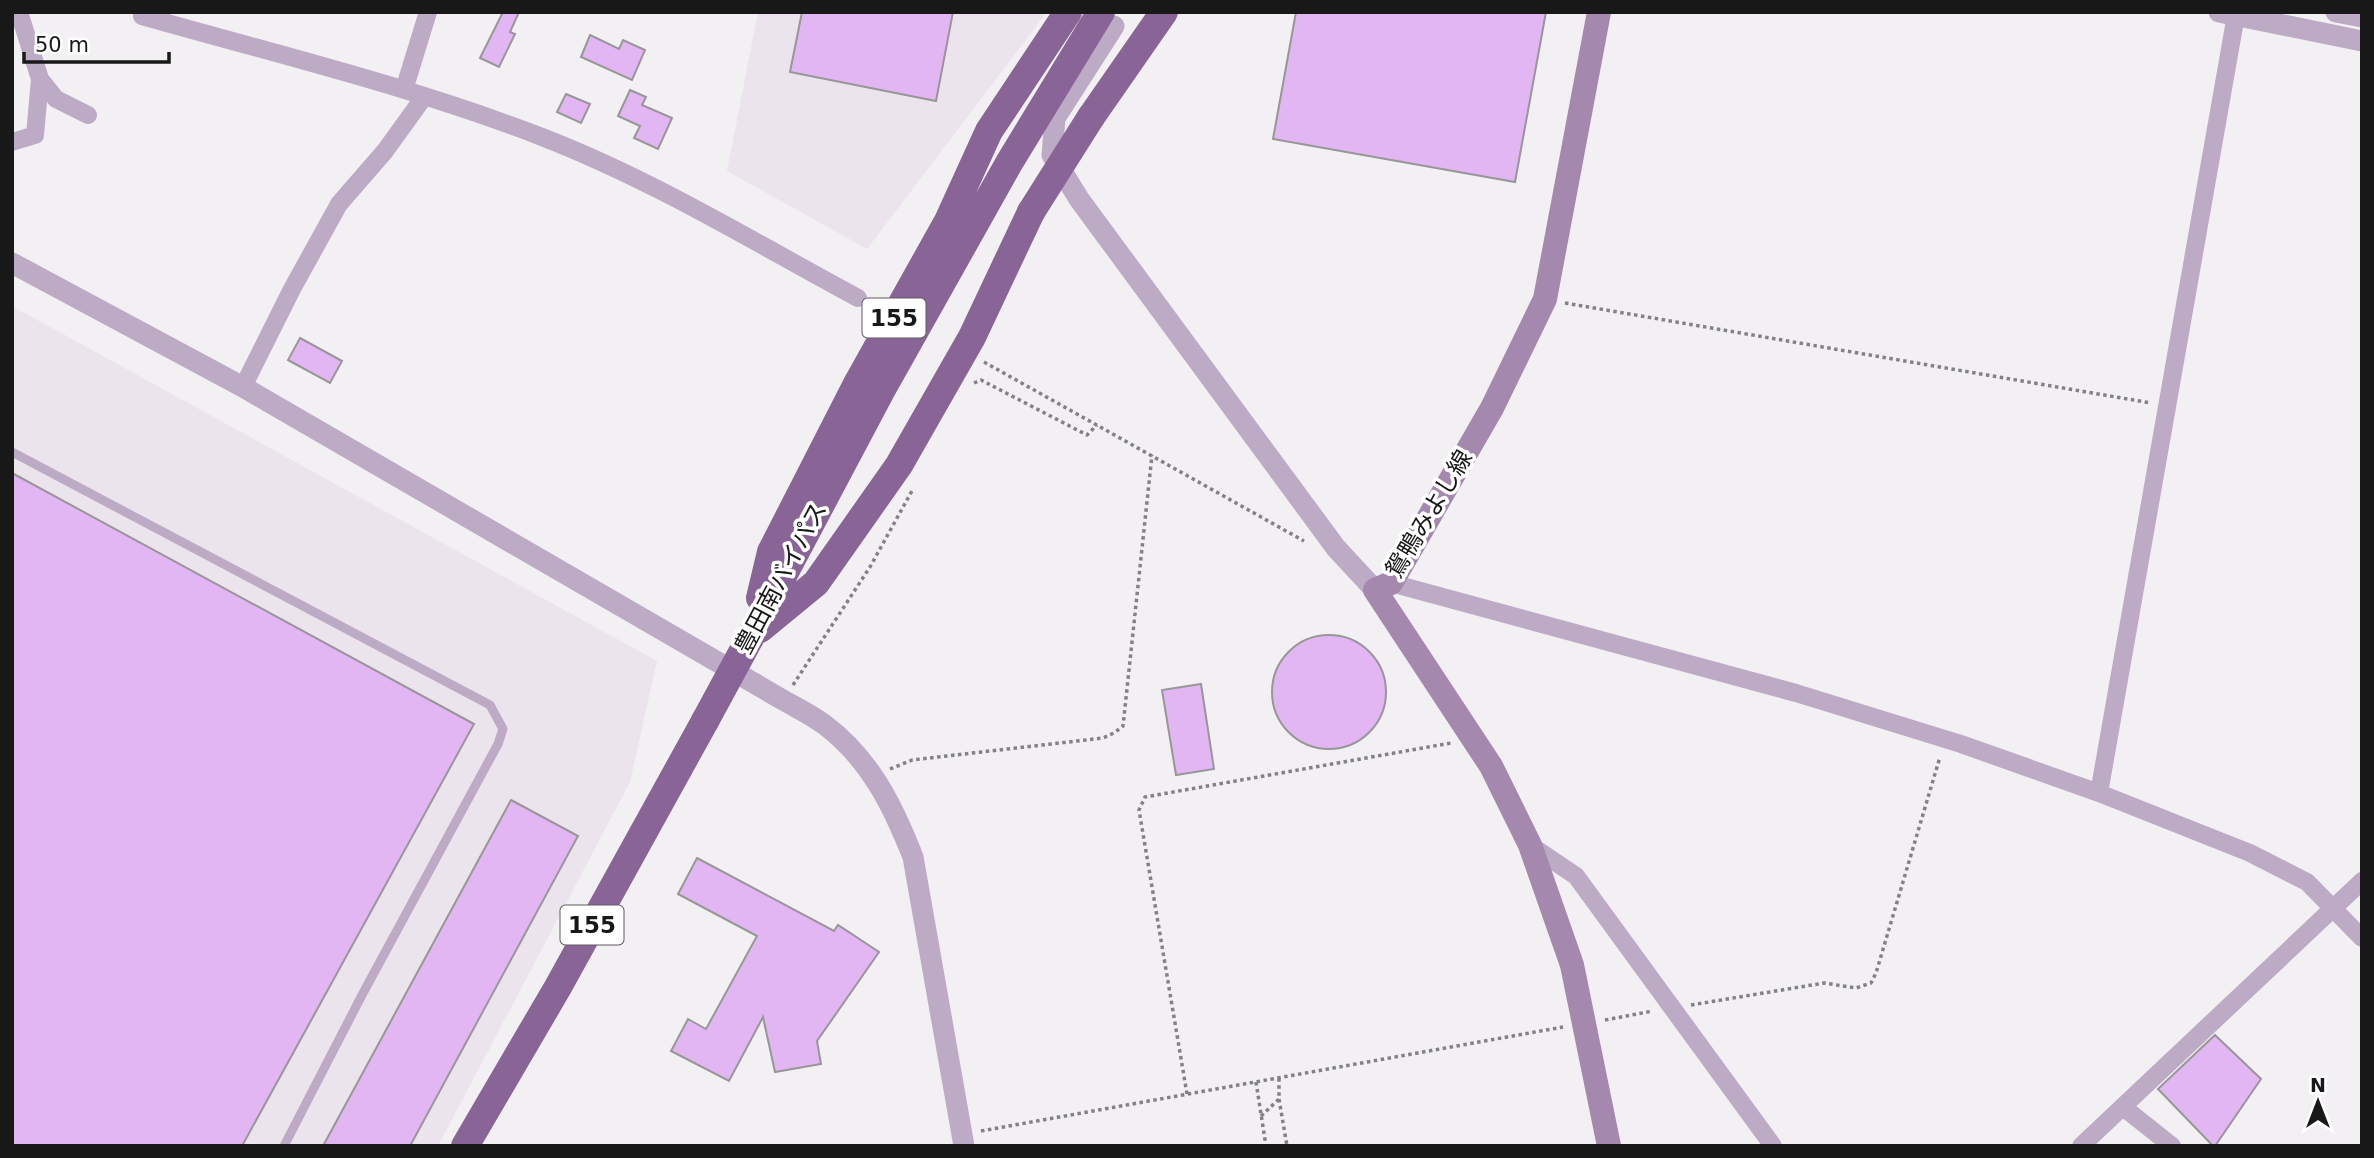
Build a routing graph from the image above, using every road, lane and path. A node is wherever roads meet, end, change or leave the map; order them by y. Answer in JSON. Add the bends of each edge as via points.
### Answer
{"nodes":[{"id":1,"x":19,"y":12,"type":"edge"},
{"id":2,"x":428,"y":12,"type":"edge"},
{"id":3,"x":1068,"y":12,"type":"edge"},
{"id":4,"x":1164,"y":12,"type":"edge"},
{"id":5,"x":1599,"y":12,"type":"edge"},
{"id":6,"x":138,"y":14,"type":"edge"},
{"id":7,"x":2227,"y":14,"type":"edge"},
{"id":8,"x":2346,"y":14,"type":"edge"},
{"id":9,"x":1113,"y":16,"type":"edge"},
{"id":10,"x":2362,"y":31,"type":"edge"},
{"id":11,"x":2362,"y":41,"type":"edge"},
{"id":12,"x":40,"y":79,"type":"junction"},
{"id":13,"x":404,"y":90,"type":"junction"},
{"id":14,"x":424,"y":97,"type":"junction"},
{"id":15,"x":88,"y":115,"type":"dead end"},
{"id":16,"x":12,"y":142,"type":"edge"},
{"id":17,"x":12,"y":263,"type":"edge"},
{"id":18,"x":858,"y":298,"type":"dead end"},
{"id":19,"x":1545,"y":299,"type":"junction"},
{"id":20,"x":976,"y":357,"type":"dead end"},
{"id":21,"x":970,"y":385,"type":"dead end"},
{"id":22,"x":243,"y":387,"type":"junction"},
{"id":23,"x":2167,"y":406,"type":"junction"},
{"id":24,"x":1097,"y":425,"type":"junction"},
{"id":25,"x":12,"y":452,"type":"edge"},
{"id":26,"x":1152,"y":455,"type":"junction"},
{"id":27,"x":917,"y":482,"type":"dead end"},
{"id":28,"x":1336,"y":548,"type":"junction"},
{"id":29,"x":1383,"y":587,"type":"junction"},
{"id":30,"x":750,"y":638,"type":"junction"},
{"id":31,"x":783,"y":700,"type":"junction"},
{"id":32,"x":1473,"y":740,"type":"junction"},
{"id":33,"x":1945,"y":740,"type":"junction"},
{"id":34,"x":875,"y":775,"type":"junction"},
{"id":35,"x":2099,"y":793,"type":"junction"},
{"id":36,"x":1530,"y":845,"type":"junction"},
{"id":37,"x":2362,"y":881,"type":"edge"},
{"id":38,"x":2334,"y":909,"type":"junction"},
{"id":39,"x":2362,"y":939,"type":"edge"},
{"id":40,"x":1673,"y":1008,"type":"junction"},
{"id":41,"x":1584,"y":1023,"type":"junction"},
{"id":42,"x":1279,"y":1078,"type":"junction"},
{"id":43,"x":1255,"y":1082,"type":"junction"},
{"id":44,"x":1187,"y":1094,"type":"junction"},
{"id":45,"x":1279,"y":1098,"type":"junction"},
{"id":46,"x":2123,"y":1107,"type":"junction"},
{"id":47,"x":1261,"y":1116,"type":"junction"},
{"id":48,"x":470,"y":1136,"type":"edge"},
{"id":49,"x":963,"y":1140,"type":"edge"},
{"id":50,"x":284,"y":1146,"type":"edge"},
{"id":51,"x":1266,"y":1146,"type":"edge"},
{"id":52,"x":1287,"y":1146,"type":"edge"},
{"id":53,"x":1609,"y":1146,"type":"edge"},
{"id":54,"x":1773,"y":1146,"type":"edge"},
{"id":55,"x":2081,"y":1146,"type":"edge"},
{"id":56,"x":2172,"y":1146,"type":"edge"}],
"edges":[{"from":1,"to":12,"type":"street"},
{"from":2,"to":13,"type":"street"},
{"from":3,"to":30,"type":"highway","number":"155","via":[[989,131],[948,221],[771,552]]},
{"from":4,"to":30,"type":"highway","number":"155","bridge":true,"via":[[1031,212],[972,337],[899,465],[816,583]]},
{"from":5,"to":19,"type":"main road","name":"鴛鴨みよし線"},
{"from":6,"to":13,"type":"street"},
{"from":7,"to":11,"type":"street"},
{"from":7,"to":23,"type":"street"},
{"from":8,"to":10,"type":"street"},
{"from":9,"to":28,"type":"street","via":[[1055,118],[1052,155],[1079,199]]},
{"from":9,"to":30,"type":"highway","name":"豊田南バイパス","number":"155","via":[[1009,163]]},
{"from":12,"to":15,"type":"street","via":[[56,99]]},
{"from":12,"to":16,"type":"street","via":[[35,135]]},
{"from":13,"to":14,"type":"street"},
{"from":14,"to":18,"type":"street","via":[[543,137],[665,191]]},
{"from":14,"to":22,"type":"street","via":[[339,204]]},
{"from":17,"to":22,"type":"street"},
{"from":19,"to":23,"type":"path"},
{"from":19,"to":29,"type":"main road","name":"鴛鴨みよし線","via":[[1492,408]]},
{"from":20,"to":24,"type":"path"},
{"from":21,"to":24,"type":"path","via":[[981,380],[1087,435]]},
{"from":22,"to":31,"type":"street"},
{"from":23,"to":35,"type":"street"},
{"from":24,"to":26,"type":"path"},
{"from":25,"to":50,"type":"lane","via":[[490,705],[503,729]]},
{"from":26,"to":28,"type":"path","via":[[1320,549]]},
{"from":26,"to":34,"type":"path","via":[[1123,726],[1103,738],[912,760]]},
{"from":27,"to":31,"type":"path","via":[[870,567]]},
{"from":28,"to":29,"type":"street"},
{"from":29,"to":32,"type":"main road","name":"鴛鴨みよし線"},
{"from":29,"to":33,"type":"street","via":[[1796,693]]},
{"from":30,"to":48,"type":"highway","name":"豊田南バイパス","number":"155","bridge":true,"via":[[558,987]]},
{"from":31,"to":34,"type":"street","via":[[824,725]]},
{"from":32,"to":36,"type":"main road","name":"鴛鴨みよし線"},
{"from":32,"to":44,"type":"path","via":[[1145,797],[1139,810]]},
{"from":33,"to":35,"type":"street"},
{"from":33,"to":40,"type":"path","via":[[1871,983],[1856,988],[1824,984]]},
{"from":34,"to":49,"type":"street","via":[[914,857]]},
{"from":35,"to":38,"type":"street","via":[[2284,869],[2307,882]]},
{"from":36,"to":40,"type":"street","via":[[1576,876]]},
{"from":36,"to":41,"type":"main road","name":"鴛鴨みよし線","via":[[1573,965]]},
{"from":37,"to":38,"type":"street"},
{"from":38,"to":39,"type":"street"},
{"from":38,"to":46,"type":"street"},
{"from":40,"to":41,"type":"path"},
{"from":40,"to":54,"type":"street"},
{"from":41,"to":42,"type":"path"},
{"from":41,"to":53,"type":"main road","name":"鴛鴨みよし線"},
{"from":42,"to":43,"type":"path"},
{"from":42,"to":45,"type":"path"},
{"from":43,"to":44,"type":"path"},
{"from":43,"to":47,"type":"path"},
{"from":44,"to":49,"type":"path"},
{"from":45,"to":47,"type":"path"},
{"from":45,"to":52,"type":"path"},
{"from":46,"to":55,"type":"street"},
{"from":46,"to":56,"type":"street"},
{"from":47,"to":51,"type":"path"}]}
